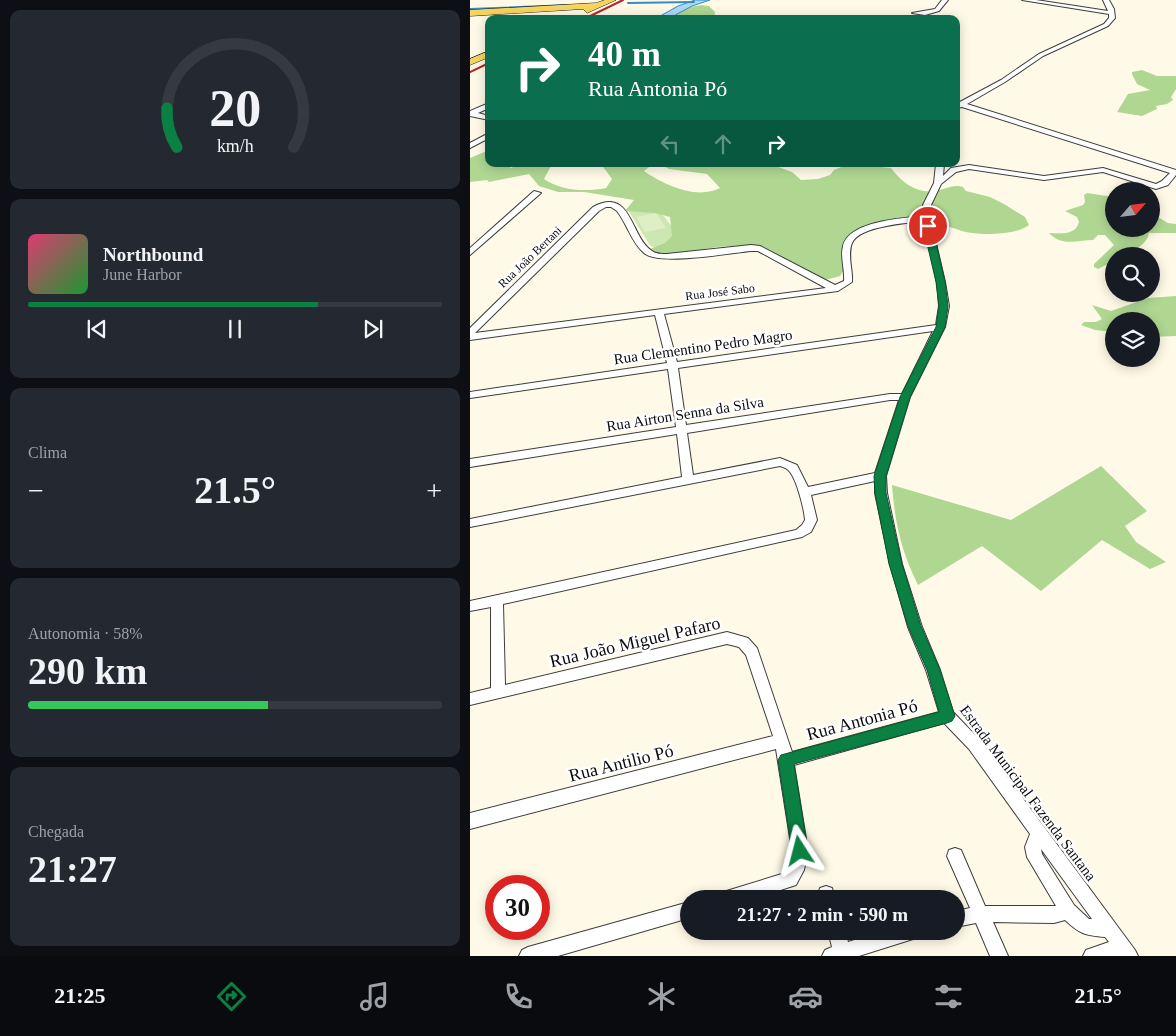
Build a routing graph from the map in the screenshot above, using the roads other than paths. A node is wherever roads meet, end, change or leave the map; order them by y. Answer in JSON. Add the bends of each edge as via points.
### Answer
{"nodes":[{"id":1,"x":945,"y":0,"type":"edge"},
{"id":2,"x":1025,"y":0,"type":"edge"},
{"id":3,"x":1106,"y":0,"type":"edge"},
{"id":4,"x":601,"y":3,"type":"edge"},
{"id":5,"x":470,"y":6,"type":"edge"},
{"id":6,"x":470,"y":13,"type":"edge"},
{"id":7,"x":915,"y":13,"type":"dead end"},
{"id":8,"x":1112,"y":13,"type":"junction"},
{"id":9,"x":576,"y":15,"type":"edge"},
{"id":10,"x":485,"y":56,"type":"edge"},
{"id":11,"x":470,"y":62,"type":"edge"},
{"id":12,"x":470,"y":104,"type":"edge"},
{"id":13,"x":960,"y":105,"type":"edge"},
{"id":14,"x":485,"y":106,"type":"edge"},
{"id":15,"x":485,"y":107,"type":"edge"},
{"id":16,"x":960,"y":107,"type":"edge"},
{"id":17,"x":471,"y":114,"type":"edge"},
{"id":18,"x":485,"y":117,"type":"edge"},
{"id":19,"x":485,"y":137,"type":"edge"},
{"id":20,"x":470,"y":146,"type":"edge"},
{"id":21,"x":940,"y":167,"type":"edge"},
{"id":22,"x":1175,"y":173,"type":"edge"},
{"id":23,"x":938,"y":183,"type":"junction"},
{"id":24,"x":537,"y":193,"type":"dead end"},
{"id":25,"x":927,"y":218,"type":"junction"},
{"id":26,"x":470,"y":252,"type":"edge"},
{"id":27,"x":835,"y":289,"type":"junction"},
{"id":28,"x":659,"y":312,"type":"junction"},
{"id":29,"x":940,"y":327,"type":"junction"},
{"id":30,"x":470,"y":332,"type":"edge"},
{"id":31,"x":470,"y":337,"type":"edge"},
{"id":32,"x":673,"y":367,"type":"junction"},
{"id":33,"x":470,"y":395,"type":"edge"},
{"id":34,"x":905,"y":397,"type":"junction"},
{"id":35,"x":682,"y":430,"type":"junction"},
{"id":36,"x":470,"y":463,"type":"edge"},
{"id":37,"x":880,"y":476,"type":"junction"},
{"id":38,"x":688,"y":480,"type":"junction"},
{"id":39,"x":803,"y":492,"type":"junction"},
{"id":40,"x":470,"y":522,"type":"edge"},
{"id":41,"x":497,"y":601,"type":"junction"},
{"id":42,"x":470,"y":606,"type":"edge"},
{"id":43,"x":498,"y":692,"type":"junction"},
{"id":44,"x":470,"y":699,"type":"edge"},
{"id":45,"x":947,"y":716,"type":"junction"},
{"id":46,"x":782,"y":741,"type":"junction"},
{"id":47,"x":786,"y":760,"type":"junction"},
{"id":48,"x":470,"y":821,"type":"edge"},
{"id":49,"x":1039,"y":831,"type":"junction"},
{"id":50,"x":956,"y":856,"type":"dead end"},
{"id":51,"x":755,"y":890,"type":"edge"},
{"id":52,"x":1068,"y":911,"type":"junction"},
{"id":53,"x":680,"y":913,"type":"edge"},
{"id":54,"x":982,"y":914,"type":"junction"},
{"id":55,"x":965,"y":917,"type":"edge"},
{"id":56,"x":1108,"y":928,"type":"junction"},
{"id":57,"x":837,"y":940,"type":"edge"},
{"id":58,"x":885,"y":940,"type":"edge"},
{"id":59,"x":1125,"y":951,"type":"edge"},
{"id":60,"x":838,"y":955,"type":"edge"},
{"id":61,"x":528,"y":956,"type":"edge"},
{"id":62,"x":999,"y":956,"type":"edge"},
{"id":63,"x":1092,"y":956,"type":"edge"}],
"edges":[{"from":1,"to":7,"type":"street","via":[[943,8],[937,12]]},
{"from":2,"to":8,"type":"street"},
{"from":3,"to":8,"type":"street"},
{"from":4,"to":5,"type":"main road"},
{"from":4,"to":6,"type":"main road"},
{"from":4,"to":9,"type":"main road"},
{"from":8,"to":13,"type":"street","via":[[1111,21],[1106,25],[1041,55]]},
{"from":10,"to":11,"type":"main road"},
{"from":12,"to":14,"type":"street"},
{"from":15,"to":17,"type":"street"},
{"from":16,"to":22,"type":"street"},
{"from":17,"to":18,"type":"street"},
{"from":19,"to":20,"type":"street"},
{"from":21,"to":23,"type":"street"},
{"from":22,"to":23,"type":"street","via":[[1165,184],[1156,187],[1103,170],[1044,178],[969,167],[954,170]]},
{"from":23,"to":25,"type":"street","name":"Estrada Municipal Fazenda Santana","via":[[927,205]]},
{"from":24,"to":26,"type":"street"},
{"from":25,"to":27,"type":"street","via":[[895,222],[855,234],[848,243],[848,282]]},
{"from":25,"to":29,"type":"street","name":"Estrada Municipal Fazenda Santana","via":[[944,306]]},
{"from":27,"to":28,"type":"street","name":"Rua José Sabo"},
{"from":27,"to":30,"type":"street","name":"Rua João Bertani","via":[[760,249],[655,256],[645,250],[620,210],[610,204],[596,209]]},
{"from":28,"to":31,"type":"street","name":"Rua José Sabo"},
{"from":28,"to":32,"type":"street"},
{"from":29,"to":32,"type":"street","name":"Rua Clementino Pedro Magro"},
{"from":29,"to":34,"type":"street","name":"Estrada Municipal Fazenda Santana"},
{"from":32,"to":33,"type":"street","name":"Rua Clementino Pedro Magro"},
{"from":32,"to":35,"type":"street"},
{"from":34,"to":35,"type":"street","name":"Rua Airton Senna da Silva"},
{"from":34,"to":37,"type":"street","name":"Estrada Municipal Fazenda Santana"},
{"from":35,"to":36,"type":"street","name":"Rua Airton Senna da Silva"},
{"from":35,"to":38,"type":"street"},
{"from":37,"to":39,"type":"street"},
{"from":37,"to":45,"type":"street","name":"Estrada Municipal Fazenda Santana","via":[[896,564]]},
{"from":38,"to":39,"type":"street","via":[[780,462],[794,469]]},
{"from":38,"to":40,"type":"street"},
{"from":39,"to":41,"type":"street","via":[[811,521],[804,532]]},
{"from":41,"to":42,"type":"street"},
{"from":41,"to":43,"type":"street"},
{"from":43,"to":44,"type":"street","name":"Rua João Miguel Pafaro"},
{"from":43,"to":46,"type":"street","name":"Rua João Miguel Pafaro","via":[[727,638],[735,639],[752,652]]},
{"from":45,"to":47,"type":"street","name":"Rua Antonia Pó"},
{"from":45,"to":49,"type":"street","name":"Estrada Municipal Fazenda Santana","via":[[974,744]]},
{"from":46,"to":47,"type":"street","name":"Rua João Miguel Pafaro"},
{"from":46,"to":48,"type":"street","name":"Rua Antilio Pó"},
{"from":47,"to":51,"type":"street","name":"Rua João Miguel Pafaro","via":[[800,851],[796,870],[790,879]]},
{"from":49,"to":52,"type":"street","via":[[1033,847],[1035,858]]},
{"from":49,"to":56,"type":"street","name":"Estrada Municipal Fazenda Santana"},
{"from":50,"to":54,"type":"street"},
{"from":52,"to":54,"type":"street","via":[[1054,915]]},
{"from":52,"to":56,"type":"street","via":[[1085,927]]},
{"from":53,"to":61,"type":"street"},
{"from":54,"to":55,"type":"street"},
{"from":54,"to":62,"type":"street"},
{"from":56,"to":59,"type":"street","name":"Estrada Municipal Fazenda Santana"},
{"from":57,"to":60,"type":"street"},
{"from":58,"to":60,"type":"street"},
{"from":59,"to":63,"type":"street"}]}
